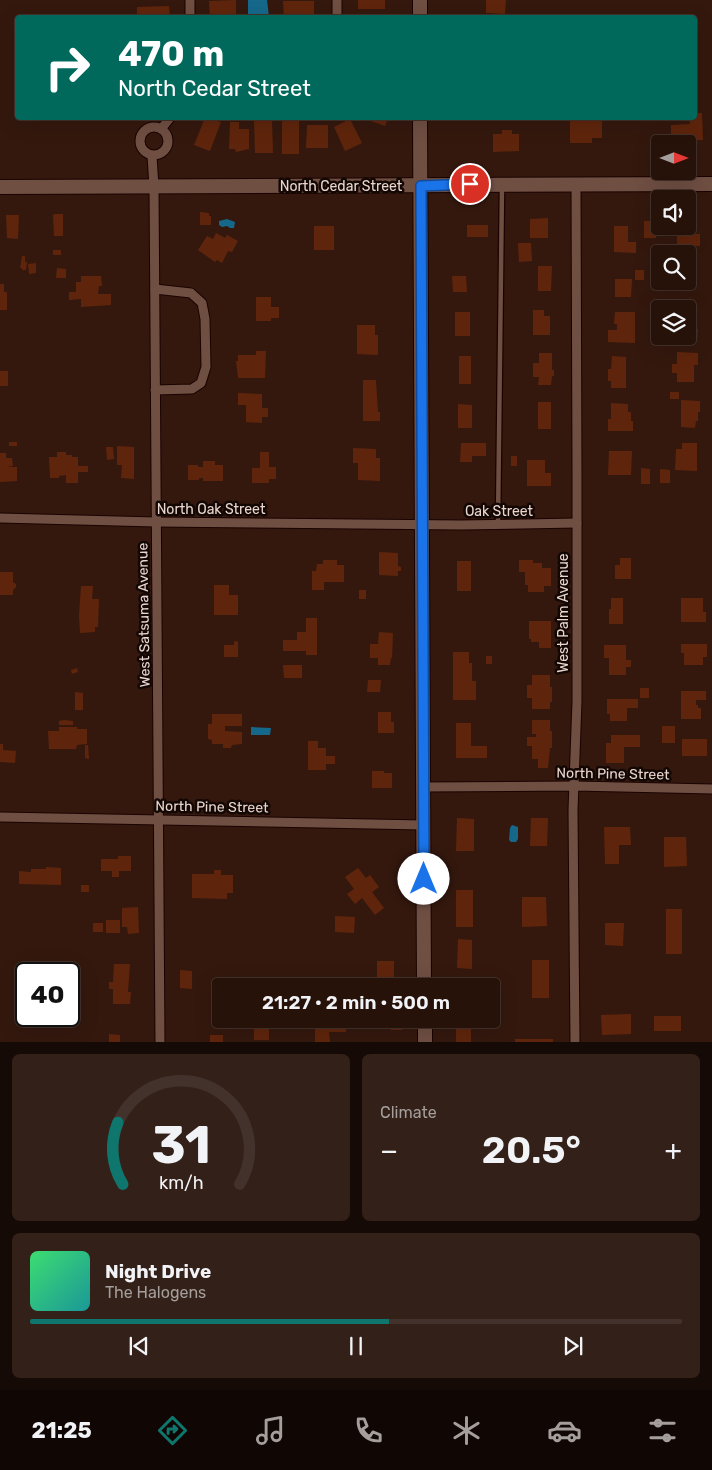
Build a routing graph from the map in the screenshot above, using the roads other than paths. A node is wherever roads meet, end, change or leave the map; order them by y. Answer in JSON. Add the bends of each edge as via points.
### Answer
{"nodes":[{"id":1,"x":190,"y":0,"type":"edge"},
{"id":2,"x":337,"y":0,"type":"edge"},
{"id":3,"x":420,"y":0,"type":"edge"},
{"id":4,"x":190,"y":15,"type":"edge"},
{"id":5,"x":338,"y":15,"type":"edge"},
{"id":6,"x":420,"y":15,"type":"edge"},
{"id":7,"x":168,"y":120,"type":"edge"},
{"id":8,"x":420,"y":120,"type":"edge"},
{"id":9,"x":161,"y":128,"type":"junction"},
{"id":10,"x":152,"y":156,"type":"junction"},
{"id":11,"x":502,"y":184,"type":"junction"},
{"id":12,"x":576,"y":184,"type":"junction"},
{"id":13,"x":712,"y":184,"type":"edge"},
{"id":14,"x":154,"y":186,"type":"junction"},
{"id":15,"x":421,"y":186,"type":"junction"},
{"id":16,"x":0,"y":187,"type":"edge"},
{"id":17,"x":155,"y":289,"type":"junction"},
{"id":18,"x":155,"y":390,"type":"junction"},
{"id":19,"x":0,"y":518,"type":"edge"},
{"id":20,"x":156,"y":522,"type":"junction"},
{"id":21,"x":422,"y":524,"type":"junction"},
{"id":22,"x":498,"y":524,"type":"junction"},
{"id":23,"x":576,"y":524,"type":"junction"},
{"id":24,"x":575,"y":786,"type":"junction"},
{"id":25,"x":424,"y":787,"type":"junction"},
{"id":26,"x":712,"y":789,"type":"edge"},
{"id":27,"x":0,"y":817,"type":"edge"},
{"id":28,"x":160,"y":820,"type":"junction"},
{"id":29,"x":424,"y":825,"type":"junction"},
{"id":30,"x":424,"y":978,"type":"edge"},
{"id":31,"x":424,"y":1028,"type":"edge"},
{"id":32,"x":160,"y":1042,"type":"edge"},
{"id":33,"x":425,"y":1042,"type":"edge"},
{"id":34,"x":575,"y":1042,"type":"edge"}],
"edges":[{"from":1,"to":4,"type":"street"},
{"from":2,"to":5,"type":"street"},
{"from":3,"to":6,"type":"street"},
{"from":7,"to":9,"type":"street"},
{"from":8,"to":15,"type":"street"},
{"from":9,"to":10,"type":"street","via":[[167,134],[168,146],[163,153]]},
{"from":9,"to":10,"type":"street","via":[[147,128],[140,136],[142,150]]},
{"from":10,"to":14,"type":"street","name":"West Satsuma Avenue"},
{"from":11,"to":12,"type":"street","name":"North Cedar Street"},
{"from":11,"to":15,"type":"street","name":"North Cedar Street"},
{"from":11,"to":22,"type":"lane"},
{"from":12,"to":13,"type":"street","name":"North Cedar Street"},
{"from":12,"to":23,"type":"street","name":"West Palm Avenue"},
{"from":14,"to":15,"type":"street","name":"North Cedar Street"},
{"from":14,"to":16,"type":"street","name":"North Cedar Street"},
{"from":14,"to":17,"type":"street","name":"West Satsuma Avenue"},
{"from":15,"to":21,"type":"street"},
{"from":17,"to":18,"type":"street","name":"West Satsuma Avenue"},
{"from":17,"to":18,"type":"street","via":[[191,293],[202,303],[206,358],[204,376],[197,387],[192,390]]},
{"from":18,"to":20,"type":"street","name":"West Satsuma Avenue"},
{"from":19,"to":20,"type":"street","name":"North Oak Street"},
{"from":20,"to":21,"type":"street","name":"North Oak Street"},
{"from":20,"to":28,"type":"street","name":"West Satsuma Avenue"},
{"from":21,"to":22,"type":"street","name":"Oak Street"},
{"from":21,"to":25,"type":"street"},
{"from":22,"to":23,"type":"street","name":"Oak Street"},
{"from":23,"to":24,"type":"street","name":"West Palm Avenue"},
{"from":24,"to":25,"type":"street","name":"North Pine Street"},
{"from":24,"to":26,"type":"street","name":"North Pine Street"},
{"from":24,"to":34,"type":"street","name":"West Palm Avenue"},
{"from":25,"to":29,"type":"street"},
{"from":27,"to":28,"type":"street","name":"North Pine Street"},
{"from":28,"to":29,"type":"street","name":"North Pine Street"},
{"from":28,"to":32,"type":"street","name":"West Satsuma Avenue"},
{"from":29,"to":30,"type":"street"},
{"from":31,"to":33,"type":"street"}]}
